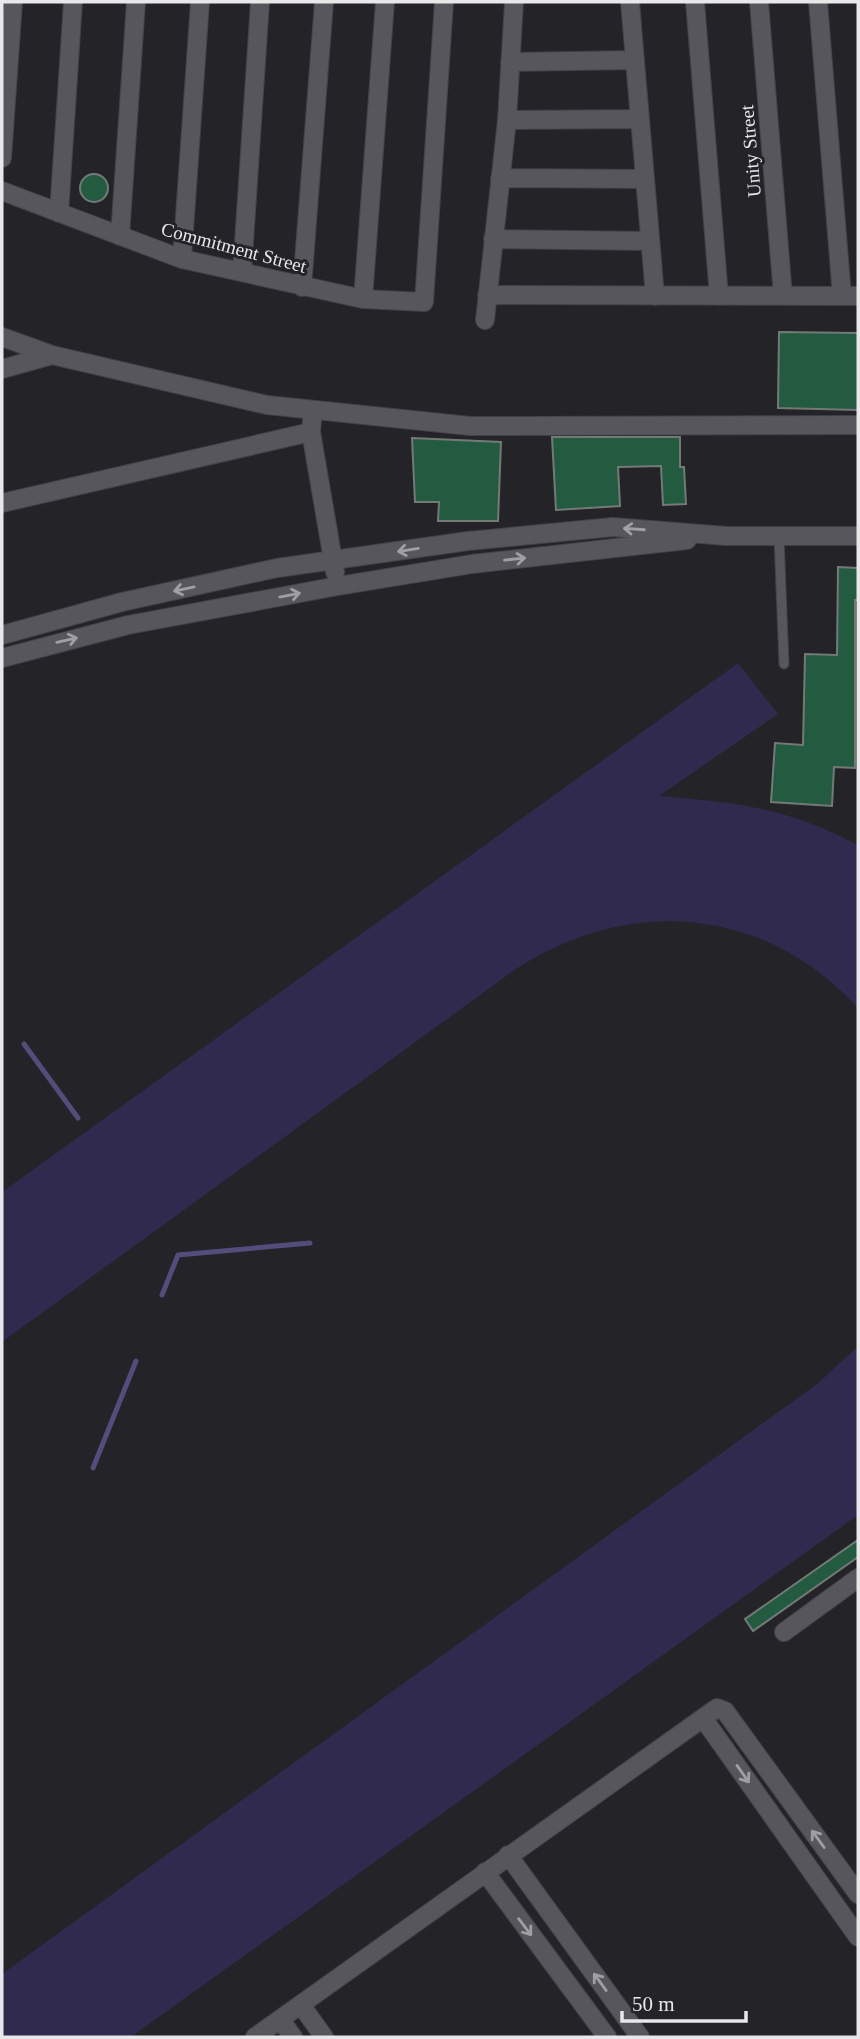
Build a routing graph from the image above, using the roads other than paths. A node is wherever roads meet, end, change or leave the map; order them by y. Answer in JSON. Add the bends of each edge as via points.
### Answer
{"nodes":[{"id":1,"x":13,"y":2,"type":"edge"},
{"id":2,"x":73,"y":2,"type":"edge"},
{"id":3,"x":136,"y":2,"type":"edge"},
{"id":4,"x":200,"y":2,"type":"edge"},
{"id":5,"x":260,"y":2,"type":"edge"},
{"id":6,"x":324,"y":2,"type":"edge"},
{"id":7,"x":385,"y":2,"type":"edge"},
{"id":8,"x":444,"y":2,"type":"edge"},
{"id":9,"x":514,"y":2,"type":"edge"},
{"id":10,"x":630,"y":2,"type":"edge"},
{"id":11,"x":695,"y":2,"type":"edge"},
{"id":12,"x":759,"y":2,"type":"edge"},
{"id":13,"x":818,"y":2,"type":"edge"},
{"id":14,"x":635,"y":60,"type":"junction"},
{"id":15,"x":510,"y":62,"type":"junction"},
{"id":16,"x":640,"y":119,"type":"junction"},
{"id":17,"x":507,"y":120,"type":"junction"},
{"id":18,"x":2,"y":158,"type":"edge"},
{"id":19,"x":500,"y":178,"type":"junction"},
{"id":20,"x":645,"y":179,"type":"junction"},
{"id":21,"x":2,"y":191,"type":"edge"},
{"id":22,"x":59,"y":213,"type":"junction"},
{"id":23,"x":120,"y":236,"type":"junction"},
{"id":24,"x":493,"y":239,"type":"junction"},
{"id":25,"x":650,"y":241,"type":"junction"},
{"id":26,"x":182,"y":259,"type":"junction"},
{"id":27,"x":242,"y":272,"type":"junction"},
{"id":28,"x":302,"y":287,"type":"junction"},
{"id":29,"x":486,"y":295,"type":"junction"},
{"id":30,"x":655,"y":296,"type":"junction"},
{"id":31,"x":719,"y":296,"type":"junction"},
{"id":32,"x":783,"y":296,"type":"junction"},
{"id":33,"x":850,"y":296,"type":"edge"},
{"id":34,"x":363,"y":299,"type":"junction"},
{"id":35,"x":485,"y":320,"type":"dead end"},
{"id":36,"x":2,"y":337,"type":"edge"},
{"id":37,"x":52,"y":355,"type":"junction"},
{"id":38,"x":2,"y":369,"type":"edge"},
{"id":39,"x":313,"y":410,"type":"junction"},
{"id":40,"x":858,"y":425,"type":"edge"},
{"id":41,"x":311,"y":432,"type":"junction"},
{"id":42,"x":2,"y":503,"type":"edge"},
{"id":43,"x":726,"y":536,"type":"junction"},
{"id":44,"x":858,"y":536,"type":"edge"},
{"id":45,"x":779,"y":537,"type":"junction"},
{"id":46,"x":333,"y":561,"type":"junction"},
{"id":47,"x":338,"y":586,"type":"junction"},
{"id":48,"x":2,"y":635,"type":"edge"},
{"id":49,"x":2,"y":658,"type":"edge"},
{"id":50,"x":784,"y":664,"type":"dead end"},
{"id":51,"x":858,"y":1578,"type":"edge"},
{"id":52,"x":785,"y":1632,"type":"dead end"},
{"id":53,"x":703,"y":1718,"type":"junction"},
{"id":54,"x":508,"y":1855,"type":"junction"},
{"id":55,"x":485,"y":1872,"type":"junction"},
{"id":56,"x":858,"y":1894,"type":"edge"},
{"id":57,"x":858,"y":1937,"type":"edge"},
{"id":58,"x":301,"y":2005,"type":"junction"},
{"id":59,"x":280,"y":2020,"type":"junction"},
{"id":60,"x":255,"y":2037,"type":"edge"},
{"id":61,"x":293,"y":2037,"type":"edge"},
{"id":62,"x":324,"y":2037,"type":"edge"},
{"id":63,"x":607,"y":2037,"type":"edge"},
{"id":64,"x":640,"y":2037,"type":"edge"}],
"edges":[{"from":1,"to":18,"type":"street"},
{"from":2,"to":22,"type":"street"},
{"from":3,"to":23,"type":"street"},
{"from":4,"to":26,"type":"street"},
{"from":5,"to":27,"type":"street"},
{"from":6,"to":28,"type":"street"},
{"from":7,"to":34,"type":"street"},
{"from":8,"to":34,"type":"street","name":"Commitment Street","via":[[424,302]]},
{"from":9,"to":15,"type":"street"},
{"from":10,"to":14,"type":"street"},
{"from":11,"to":31,"type":"street"},
{"from":12,"to":32,"type":"street","name":"Unity Street"},
{"from":13,"to":33,"type":"street"},
{"from":14,"to":15,"type":"street"},
{"from":14,"to":16,"type":"street"},
{"from":15,"to":17,"type":"street"},
{"from":16,"to":17,"type":"street"},
{"from":16,"to":20,"type":"street"},
{"from":17,"to":19,"type":"street"},
{"from":19,"to":20,"type":"street"},
{"from":19,"to":24,"type":"street"},
{"from":20,"to":25,"type":"street"},
{"from":21,"to":22,"type":"street","name":"Commitment Street"},
{"from":22,"to":23,"type":"street","name":"Commitment Street"},
{"from":23,"to":26,"type":"street","name":"Commitment Street"},
{"from":24,"to":25,"type":"street"},
{"from":24,"to":29,"type":"street"},
{"from":25,"to":30,"type":"street"},
{"from":26,"to":27,"type":"street","name":"Commitment Street"},
{"from":27,"to":28,"type":"street","name":"Commitment Street"},
{"from":28,"to":34,"type":"street","name":"Commitment Street"},
{"from":29,"to":30,"type":"street"},
{"from":29,"to":35,"type":"street"},
{"from":30,"to":31,"type":"street"},
{"from":31,"to":32,"type":"street"},
{"from":32,"to":33,"type":"street"},
{"from":36,"to":37,"type":"street"},
{"from":37,"to":38,"type":"street"},
{"from":37,"to":39,"type":"street","via":[[267,405]]},
{"from":39,"to":40,"type":"street","via":[[470,425]]},
{"from":39,"to":41,"type":"street"},
{"from":41,"to":42,"type":"street"},
{"from":41,"to":46,"type":"street"},
{"from":43,"to":45,"type":"street"},
{"from":43,"to":46,"type":"street","one_way":true,"via":[[613,527],[468,541]]},
{"from":47,"to":43,"type":"street","one_way":true,"via":[[472,564]]},
{"from":44,"to":45,"type":"street"},
{"from":45,"to":50,"type":"lane"},
{"from":46,"to":47,"type":"street"},
{"from":46,"to":48,"type":"street","one_way":true,"via":[[277,568],[122,602]]},
{"from":49,"to":47,"type":"street","one_way":true,"via":[[128,625]]},
{"from":51,"to":52,"type":"street"},
{"from":53,"to":54,"type":"street"},
{"from":56,"to":53,"type":"street","one_way":true,"via":[[725,1711],[717,1708]]},
{"from":53,"to":57,"type":"street","one_way":true},
{"from":54,"to":55,"type":"street"},
{"from":64,"to":54,"type":"street","one_way":true},
{"from":55,"to":58,"type":"street"},
{"from":55,"to":63,"type":"street","one_way":true},
{"from":58,"to":59,"type":"street"},
{"from":58,"to":62,"type":"street"},
{"from":59,"to":60,"type":"street"},
{"from":59,"to":61,"type":"street"}]}
